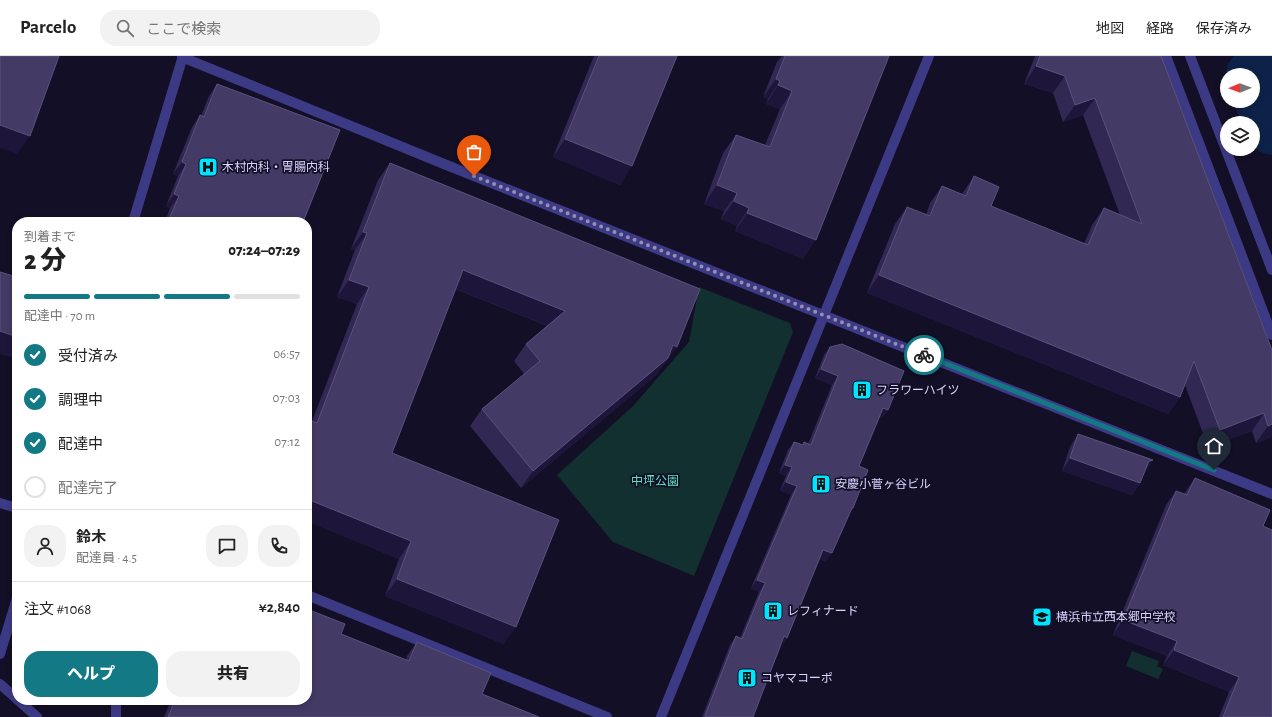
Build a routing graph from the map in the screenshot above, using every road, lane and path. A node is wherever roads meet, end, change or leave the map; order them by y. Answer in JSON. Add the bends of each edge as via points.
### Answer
{"nodes":[{"id":1,"x":182,"y":56,"type":"edge"},
{"id":2,"x":929,"y":56,"type":"edge"},
{"id":3,"x":1166,"y":56,"type":"edge"},
{"id":4,"x":1190,"y":56,"type":"edge"},
{"id":5,"x":134,"y":217,"type":"edge"},
{"id":6,"x":1272,"y":270,"type":"edge"},
{"id":7,"x":824,"y":315,"type":"junction"},
{"id":8,"x":1272,"y":335,"type":"edge"},
{"id":9,"x":1272,"y":494,"type":"edge"},
{"id":10,"x":0,"y":503,"type":"edge"},
{"id":11,"x":12,"y":507,"type":"edge"},
{"id":12,"x":312,"y":597,"type":"edge"},
{"id":13,"x":12,"y":614,"type":"edge"},
{"id":14,"x":0,"y":654,"type":"edge"},
{"id":15,"x":0,"y":684,"type":"edge"},
{"id":16,"x":12,"y":695,"type":"edge"},
{"id":17,"x":23,"y":705,"type":"edge"},
{"id":18,"x":116,"y":705,"type":"edge"},
{"id":19,"x":37,"y":717,"type":"edge"},
{"id":20,"x":116,"y":717,"type":"edge"},
{"id":21,"x":607,"y":717,"type":"edge"},
{"id":22,"x":661,"y":717,"type":"edge"}],
"edges":[{"from":1,"to":5,"type":"street"},
{"from":1,"to":7,"type":"street"},
{"from":2,"to":7,"type":"street"},
{"from":3,"to":8,"type":"street"},
{"from":4,"to":6,"type":"street"},
{"from":7,"to":9,"type":"street"},
{"from":7,"to":22,"type":"street"},
{"from":10,"to":11,"type":"street"},
{"from":12,"to":21,"type":"street"},
{"from":13,"to":14,"type":"street"},
{"from":15,"to":16,"type":"street"},
{"from":17,"to":19,"type":"street"},
{"from":18,"to":20,"type":"street"}]}
